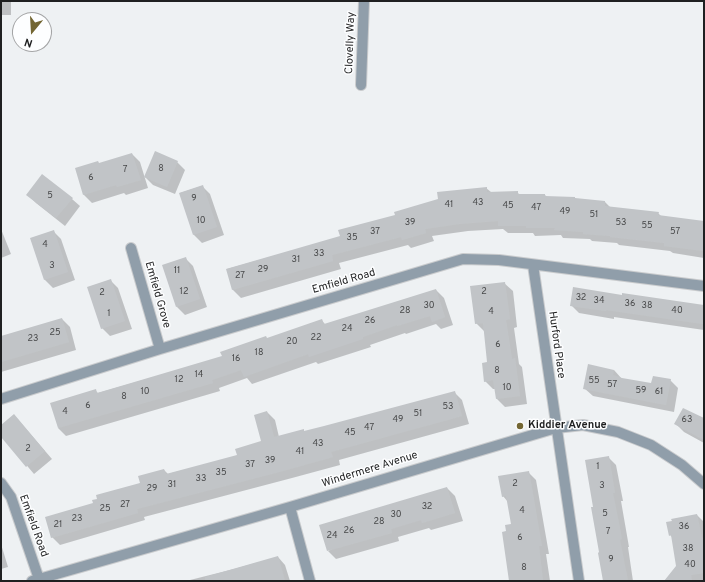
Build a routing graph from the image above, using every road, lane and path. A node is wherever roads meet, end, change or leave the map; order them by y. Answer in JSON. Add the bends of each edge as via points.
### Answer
{"nodes":[{"id":1,"x":364,"y":1,"type":"edge"},
{"id":2,"x":361,"y":85,"type":"dead end"},
{"id":3,"x":131,"y":248,"type":"dead end"},
{"id":4,"x":533,"y":265,"type":"junction"},
{"id":5,"x":704,"y":286,"type":"edge"},
{"id":6,"x":160,"y":349,"type":"junction"},
{"id":7,"x":1,"y":399,"type":"edge"},
{"id":8,"x":556,"y":428,"type":"junction"},
{"id":9,"x":1,"y":483,"type":"edge"},
{"id":10,"x":704,"y":484,"type":"edge"},
{"id":11,"x":290,"y":507,"type":"junction"},
{"id":12,"x":36,"y":580,"type":"edge"},
{"id":13,"x":310,"y":581,"type":"edge"},
{"id":14,"x":579,"y":581,"type":"edge"}],
"edges":[{"from":1,"to":2,"type":"street","name":"Clovelly Way"},
{"from":3,"to":6,"type":"street","name":"Emfield Grove"},
{"from":4,"to":5,"type":"street","name":"Emfield Road"},
{"from":4,"to":6,"type":"street","name":"Emfield Road","via":[[499,260],[463,259]]},
{"from":4,"to":8,"type":"street","name":"Hurford Place"},
{"from":6,"to":7,"type":"street","name":"Emfield Road"},
{"from":8,"to":10,"type":"street","name":"Windermere Avenue","via":[[583,425],[618,432],[651,445],[682,465]]},
{"from":8,"to":11,"type":"street","name":"Windermere Avenue"},
{"from":8,"to":14,"type":"street"},
{"from":9,"to":12,"type":"street","name":"Emfield Road","via":[[12,497]]},
{"from":11,"to":12,"type":"street","name":"Windermere Avenue"},
{"from":11,"to":13,"type":"street"}]}
